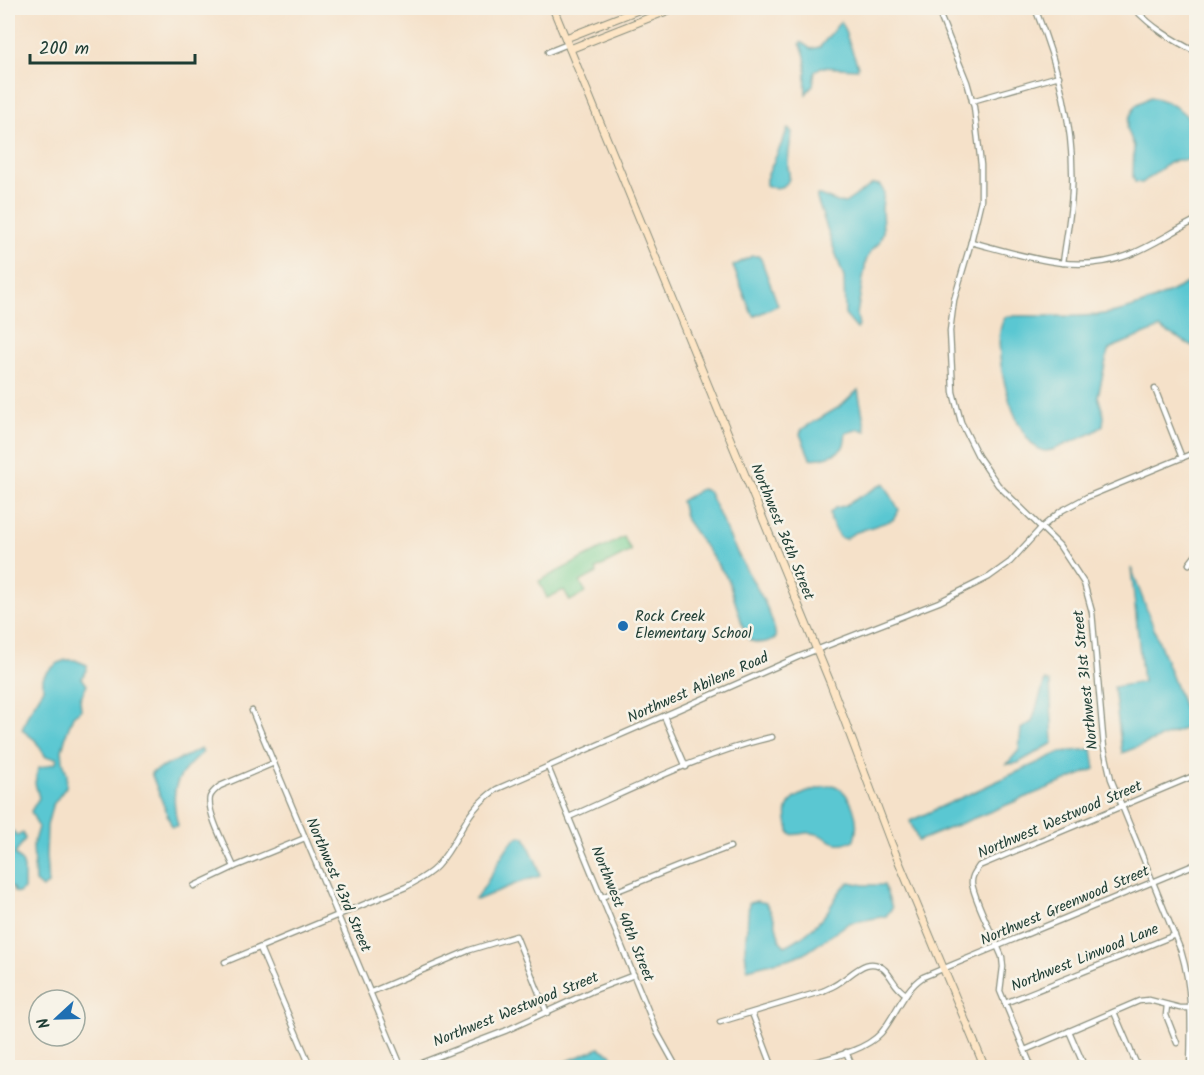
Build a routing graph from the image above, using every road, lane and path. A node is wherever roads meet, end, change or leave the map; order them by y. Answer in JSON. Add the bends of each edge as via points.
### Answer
{"nodes":[{"id":1,"x":553,"y":8,"type":"edge"},
{"id":2,"x":643,"y":8,"type":"edge"},
{"id":3,"x":674,"y":8,"type":"edge"},
{"id":4,"x":937,"y":8,"type":"edge"},
{"id":5,"x":1035,"y":8,"type":"edge"},
{"id":6,"x":1134,"y":8,"type":"edge"},
{"id":7,"x":568,"y":44,"type":"junction"},
{"id":8,"x":548,"y":52,"type":"dead end"},
{"id":9,"x":1197,"y":52,"type":"edge"},
{"id":10,"x":1059,"y":76,"type":"junction"},
{"id":11,"x":972,"y":101,"type":"junction"},
{"id":12,"x":1197,"y":220,"type":"edge"},
{"id":13,"x":971,"y":242,"type":"junction"},
{"id":14,"x":1063,"y":263,"type":"junction"},
{"id":15,"x":1155,"y":389,"type":"dead end"},
{"id":16,"x":1197,"y":452,"type":"edge"},
{"id":17,"x":1182,"y":458,"type":"junction"},
{"id":18,"x":1041,"y":528,"type":"junction"},
{"id":19,"x":1197,"y":555,"type":"edge"},
{"id":20,"x":1190,"y":564,"type":"dead end"},
{"id":21,"x":816,"y":650,"type":"junction"},
{"id":22,"x":252,"y":711,"type":"dead end"},
{"id":23,"x":664,"y":716,"type":"junction"},
{"id":24,"x":772,"y":737,"type":"dead end"},
{"id":25,"x":274,"y":763,"type":"junction"},
{"id":26,"x":548,"y":767,"type":"junction"},
{"id":27,"x":686,"y":767,"type":"junction"},
{"id":28,"x":1197,"y":775,"type":"edge"},
{"id":29,"x":1122,"y":806,"type":"junction"},
{"id":30,"x":569,"y":817,"type":"junction"},
{"id":31,"x":305,"y":838,"type":"junction"},
{"id":32,"x":730,"y":848,"type":"dead end"},
{"id":33,"x":1197,"y":864,"type":"edge"},
{"id":34,"x":234,"y":867,"type":"junction"},
{"id":35,"x":1153,"y":882,"type":"junction"},
{"id":36,"x":194,"y":886,"type":"dead end"},
{"id":37,"x":602,"y":897,"type":"junction"},
{"id":38,"x":337,"y":915,"type":"junction"},
{"id":39,"x":1175,"y":935,"type":"junction"},
{"id":40,"x":998,"y":947,"type":"junction"},
{"id":41,"x":260,"y":948,"type":"junction"},
{"id":42,"x":225,"y":962,"type":"dead end"},
{"id":43,"x":943,"y":969,"type":"junction"},
{"id":44,"x":634,"y":975,"type":"junction"},
{"id":45,"x":371,"y":993,"type":"junction"},
{"id":46,"x":906,"y":994,"type":"junction"},
{"id":47,"x":1005,"y":1003,"type":"junction"},
{"id":48,"x":1167,"y":1005,"type":"junction"},
{"id":49,"x":1194,"y":1008,"type":"edge"},
{"id":50,"x":1114,"y":1012,"type":"junction"},
{"id":51,"x":547,"y":1013,"type":"junction"},
{"id":52,"x":752,"y":1013,"type":"junction"},
{"id":53,"x":720,"y":1022,"type":"dead end"},
{"id":54,"x":1069,"y":1031,"type":"junction"},
{"id":55,"x":1177,"y":1043,"type":"dead end"},
{"id":56,"x":1025,"y":1050,"type":"junction"},
{"id":57,"x":846,"y":1052,"type":"junction"},
{"id":58,"x":1136,"y":1063,"type":"dead end"},
{"id":59,"x":311,"y":1068,"type":"edge"},
{"id":60,"x":402,"y":1068,"type":"edge"},
{"id":61,"x":408,"y":1068,"type":"edge"},
{"id":62,"x":677,"y":1068,"type":"edge"},
{"id":63,"x":773,"y":1068,"type":"edge"},
{"id":64,"x":794,"y":1068,"type":"edge"},
{"id":65,"x":853,"y":1068,"type":"edge"},
{"id":66,"x":985,"y":1068,"type":"edge"},
{"id":67,"x":1032,"y":1068,"type":"edge"},
{"id":68,"x":1085,"y":1068,"type":"edge"},
{"id":69,"x":1190,"y":1068,"type":"edge"}],
"edges":[{"from":1,"to":7,"type":"main road","name":"Northwest 36th Street"},
{"from":2,"to":7,"type":"main road"},
{"from":3,"to":7,"type":"main road"},
{"from":4,"to":11,"type":"street","name":"Northwest 31st Street"},
{"from":5,"to":10,"type":"street"},
{"from":6,"to":9,"type":"street","via":[[1161,33]]},
{"from":7,"to":8,"type":"street"},
{"from":7,"to":21,"type":"main road","name":"Northwest 36th Street"},
{"from":10,"to":11,"type":"street"},
{"from":10,"to":14,"type":"street","via":[[1072,166]]},
{"from":11,"to":13,"type":"street","name":"Northwest 31st Street","via":[[979,136],[981,200]]},
{"from":12,"to":14,"type":"street","via":[[1125,256],[1094,263]]},
{"from":13,"to":14,"type":"street"},
{"from":13,"to":18,"type":"street","name":"Northwest 31st Street","via":[[954,300],[950,331],[953,392],[961,422],[978,456],[998,485]]},
{"from":15,"to":17,"type":"street"},
{"from":16,"to":17,"type":"street","name":"Northwest Abilene Road"},
{"from":17,"to":18,"type":"street","name":"Northwest Abilene Road","via":[[1087,496]]},
{"from":18,"to":21,"type":"street","name":"Northwest Abilene Road","via":[[1010,562],[989,577],[939,602]]},
{"from":18,"to":29,"type":"street","name":"Northwest 31st Street","via":[[1059,545],[1084,583],[1092,612],[1104,748]]},
{"from":19,"to":20,"type":"street"},
{"from":21,"to":23,"type":"street","name":"Northwest Abilene Road"},
{"from":21,"to":43,"type":"main road","name":"Northwest 36th Street"},
{"from":22,"to":25,"type":"street","name":"Northwest 43rd Street"},
{"from":23,"to":26,"type":"street","name":"Northwest Abilene Road"},
{"from":23,"to":27,"type":"street"},
{"from":24,"to":27,"type":"street","via":[[737,746]]},
{"from":25,"to":31,"type":"street","name":"Northwest 43rd Street"},
{"from":25,"to":34,"type":"street","via":[[220,786],[210,798]]},
{"from":26,"to":30,"type":"street","name":"Northwest 40th Street"},
{"from":26,"to":38,"type":"street","name":"Northwest Abilene Road","via":[[485,796],[466,818],[444,857],[424,876]]},
{"from":27,"to":30,"type":"street"},
{"from":28,"to":29,"type":"street","name":"Northwest Westwood Street"},
{"from":29,"to":35,"type":"street","name":"Northwest 31st Street"},
{"from":29,"to":40,"type":"street","name":"Northwest Westwood Street","via":[[979,866],[972,882]]},
{"from":30,"to":37,"type":"street","name":"Northwest 40th Street"},
{"from":31,"to":34,"type":"street"},
{"from":31,"to":38,"type":"street","name":"Northwest 43rd Street"},
{"from":32,"to":37,"type":"street"},
{"from":33,"to":35,"type":"street","name":"Northwest Greenwood Street"},
{"from":34,"to":36,"type":"street"},
{"from":35,"to":39,"type":"street","name":"Northwest 31st Street"},
{"from":35,"to":40,"type":"street","name":"Northwest Greenwood Street"},
{"from":37,"to":44,"type":"street","name":"Northwest 40th Street"},
{"from":38,"to":41,"type":"street","name":"Northwest Abilene Road"},
{"from":38,"to":45,"type":"street","name":"Northwest 43rd Street"},
{"from":39,"to":47,"type":"street","name":"Northwest Linwood Lane"},
{"from":39,"to":49,"type":"street","name":"Northwest 31st Street","via":[[1188,972]]},
{"from":40,"to":43,"type":"street","name":"Northwest Greenwood Street"},
{"from":40,"to":47,"type":"street","name":"Northwest Westwood Street","via":[[1003,967],[1000,991]]},
{"from":41,"to":42,"type":"street","name":"Northwest Abilene Road"},
{"from":41,"to":59,"type":"street"},
{"from":43,"to":46,"type":"street","via":[[914,983]]},
{"from":43,"to":66,"type":"main road","name":"Northwest 36th Street"},
{"from":44,"to":51,"type":"street","name":"Northwest Westwood Street"},
{"from":44,"to":62,"type":"street","name":"Northwest 40th Street","via":[[657,1032]]},
{"from":45,"to":51,"type":"street","via":[[470,950],[516,936]]},
{"from":45,"to":60,"type":"street","name":"Northwest 43rd Street"},
{"from":46,"to":52,"type":"street","via":[[875,963],[823,991]]},
{"from":46,"to":57,"type":"street","via":[[880,1033],[865,1046]]},
{"from":47,"to":56,"type":"street","name":"Northwest Westwood Street"},
{"from":48,"to":49,"type":"street"},
{"from":48,"to":50,"type":"street","via":[[1138,1001]]},
{"from":48,"to":55,"type":"street","via":[[1166,1015]]},
{"from":49,"to":69,"type":"street","name":"Northwest 31st Street"},
{"from":50,"to":54,"type":"street"},
{"from":50,"to":58,"type":"street"},
{"from":51,"to":61,"type":"street","name":"Northwest Westwood Street"},
{"from":52,"to":53,"type":"street"},
{"from":52,"to":63,"type":"street"},
{"from":54,"to":56,"type":"street"},
{"from":54,"to":68,"type":"street"},
{"from":56,"to":67,"type":"street","name":"Northwest Westwood Street"},
{"from":57,"to":64,"type":"street"},
{"from":57,"to":65,"type":"street"}]}
